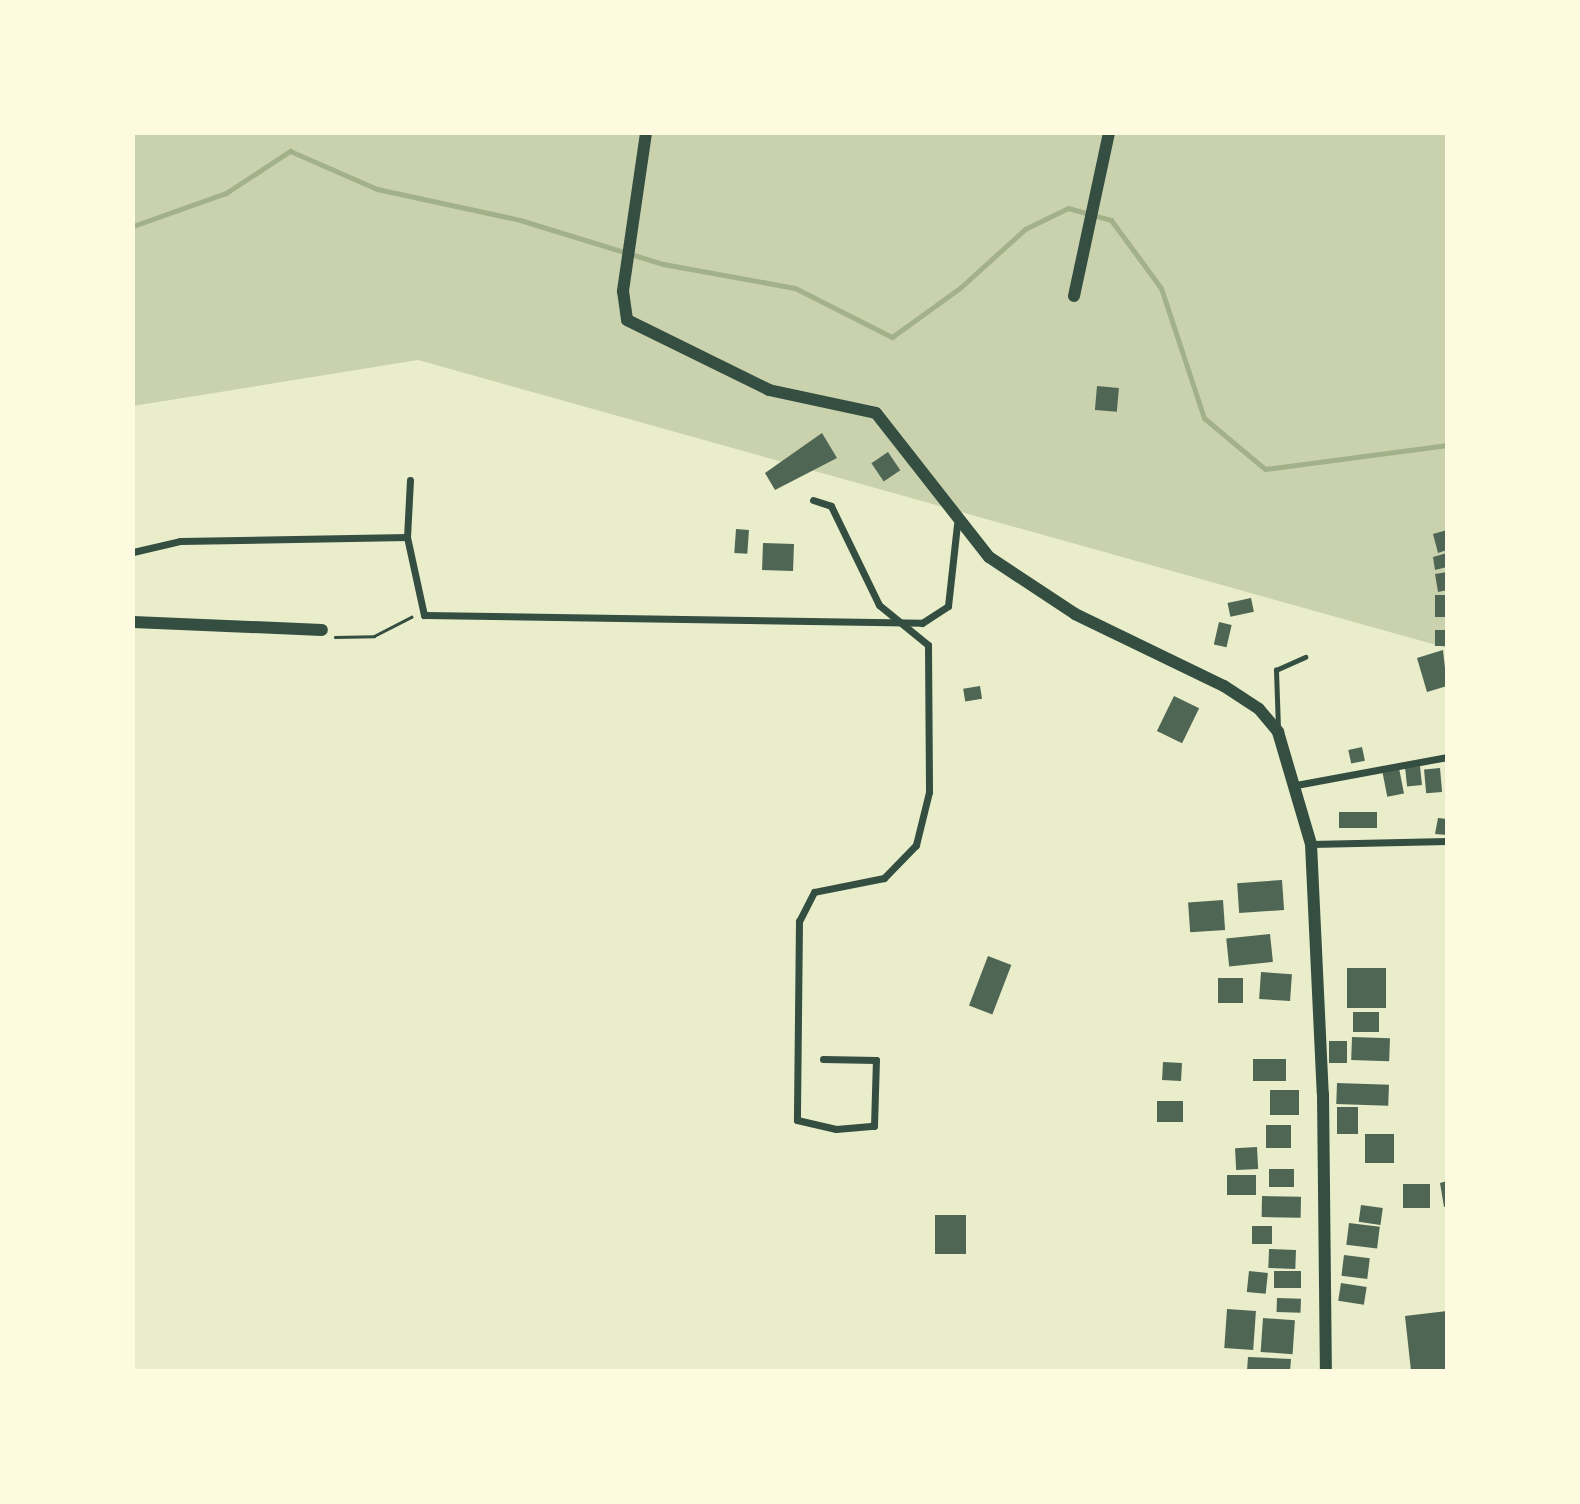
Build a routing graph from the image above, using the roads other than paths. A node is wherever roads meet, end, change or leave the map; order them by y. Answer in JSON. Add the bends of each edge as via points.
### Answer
{"nodes":[{"id":1,"x":646,"y":133,"type":"edge"},
{"id":2,"x":1110,"y":133,"type":"edge"},
{"id":3,"x":1074,"y":296,"type":"dead end"},
{"id":4,"x":410,"y":480,"type":"dead end"},
{"id":5,"x":813,"y":500,"type":"dead end"},
{"id":6,"x":957,"y":524,"type":"junction"},
{"id":7,"x":407,"y":537,"type":"junction"},
{"id":8,"x":133,"y":552,"type":"edge"},
{"id":9,"x":133,"y":622,"type":"edge"},
{"id":10,"x":908,"y":623,"type":"junction"},
{"id":11,"x":322,"y":630,"type":"road end"},
{"id":12,"x":1305,"y":657,"type":"dead end"},
{"id":13,"x":1278,"y":733,"type":"junction"},
{"id":14,"x":1447,"y":757,"type":"edge"},
{"id":15,"x":1296,"y":785,"type":"junction"},
{"id":16,"x":1447,"y":841,"type":"edge"},
{"id":17,"x":1311,"y":844,"type":"junction"},
{"id":18,"x":823,"y":1059,"type":"dead end"},
{"id":19,"x":1326,"y":1371,"type":"edge"}],
"edges":[{"from":1,"to":6,"type":"main road","via":[[622,292],[627,320],[781,394],[877,413]]},
{"from":2,"to":3,"type":"main road"},
{"from":4,"to":7,"type":"street"},
{"from":5,"to":10,"type":"street","via":[[831,506],[879,605]]},
{"from":6,"to":10,"type":"street","via":[[948,606],[936,618]]},
{"from":6,"to":13,"type":"main road","via":[[1026,585],[1224,686],[1259,709]]},
{"from":7,"to":8,"type":"street","via":[[180,541]]},
{"from":7,"to":10,"type":"street","via":[[424,615]]},
{"from":9,"to":11,"type":"main road"},
{"from":10,"to":18,"type":"street","via":[[928,645],[929,792],[916,845],[884,878],[814,892],[799,920],[797,1120],[836,1129],[874,1126],[876,1060]]},
{"from":12,"to":13,"type":"lane","via":[[1276,670]]},
{"from":13,"to":15,"type":"main road"},
{"from":14,"to":15,"type":"street"},
{"from":15,"to":17,"type":"main road"},
{"from":16,"to":17,"type":"street"},
{"from":17,"to":19,"type":"main road","via":[[1323,1094]]}]}
